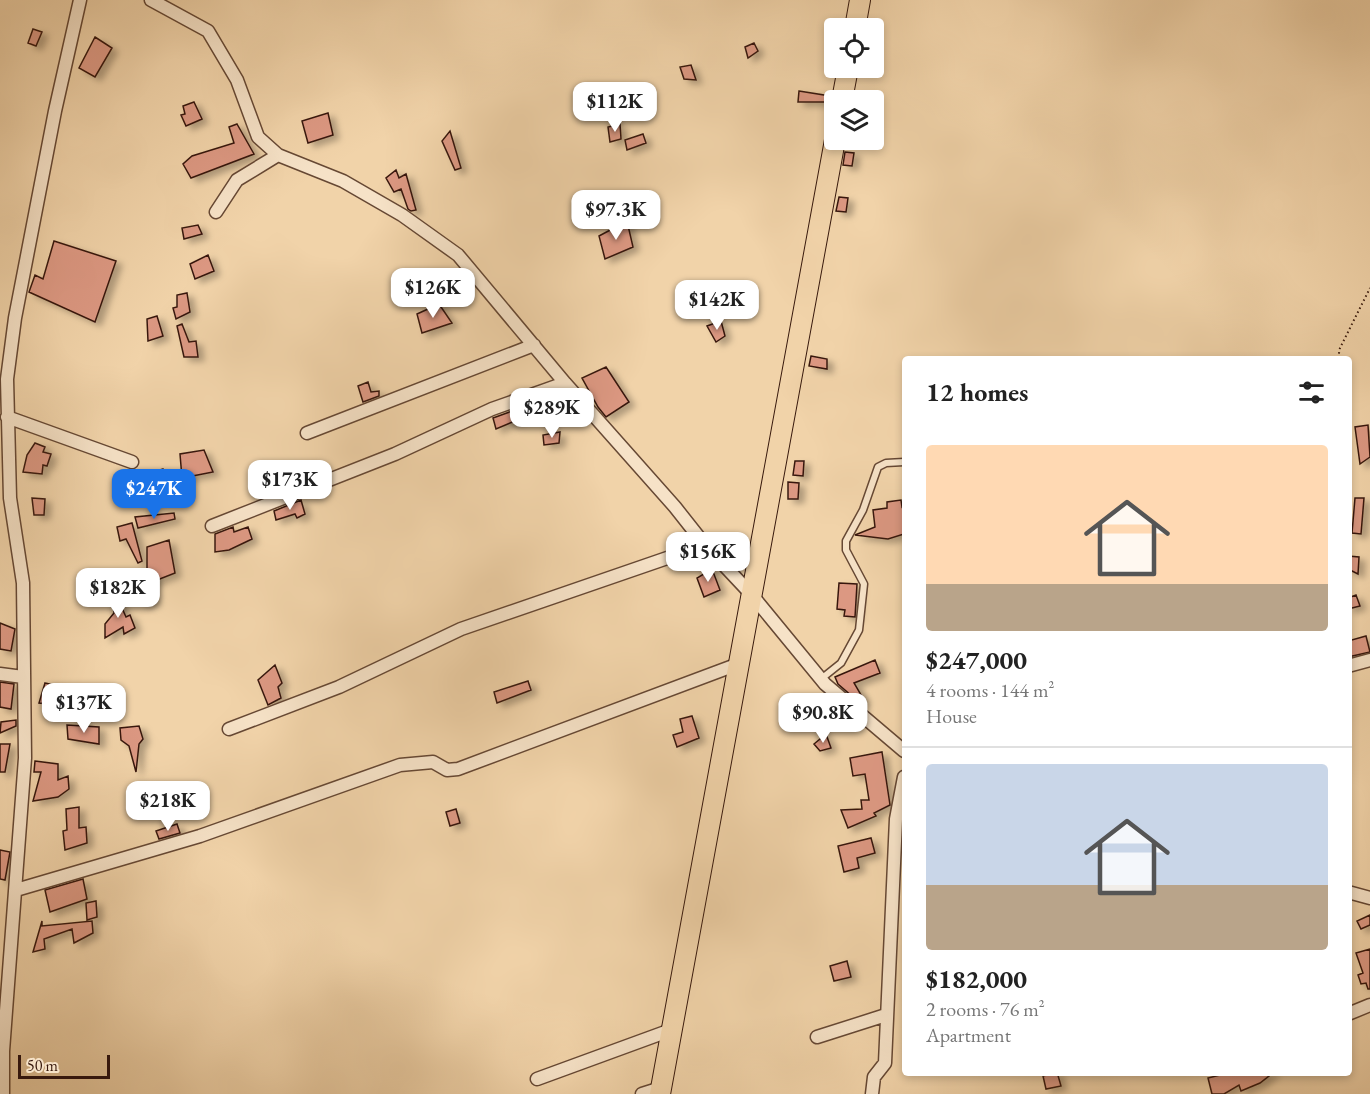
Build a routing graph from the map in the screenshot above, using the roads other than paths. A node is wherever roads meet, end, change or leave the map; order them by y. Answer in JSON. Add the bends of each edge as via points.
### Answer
{"nodes":[{"id":1,"x":80,"y":0,"type":"edge"},
{"id":2,"x":151,"y":0,"type":"edge"},
{"id":3,"x":860,"y":0,"type":"edge"},
{"id":4,"x":857,"y":18,"type":"edge"},
{"id":5,"x":833,"y":150,"type":"edge"},
{"id":6,"x":278,"y":155,"type":"junction"},
{"id":7,"x":216,"y":212,"type":"dead end"},
{"id":8,"x":534,"y":345,"type":"junction"},
{"id":9,"x":565,"y":384,"type":"junction"},
{"id":10,"x":7,"y":417,"type":"junction"},
{"id":11,"x":307,"y":433,"type":"dead end"},
{"id":12,"x":132,"y":462,"type":"dead end"},
{"id":13,"x":902,"y":462,"type":"edge"},
{"id":14,"x":212,"y":526,"type":"dead end"},
{"id":15,"x":705,"y":545,"type":"junction"},
{"id":16,"x":751,"y":594,"type":"junction"},
{"id":17,"x":1370,"y":660,"type":"edge"},
{"id":18,"x":741,"y":663,"type":"junction"},
{"id":19,"x":1352,"y":665,"type":"edge"},
{"id":20,"x":0,"y":674,"type":"edge"},
{"id":21,"x":23,"y":676,"type":"junction"},
{"id":22,"x":821,"y":679,"type":"junction"},
{"id":23,"x":230,"y":729,"type":"dead end"},
{"id":24,"x":902,"y":749,"type":"edge"},
{"id":25,"x":902,"y":788,"type":"edge"},
{"id":26,"x":16,"y":890,"type":"junction"},
{"id":27,"x":1352,"y":893,"type":"edge"},
{"id":28,"x":1370,"y":898,"type":"edge"},
{"id":29,"x":1370,"y":1005,"type":"edge"},
{"id":30,"x":1352,"y":1012,"type":"edge"},
{"id":31,"x":886,"y":1015,"type":"junction"},
{"id":32,"x":671,"y":1030,"type":"junction"},
{"id":33,"x":817,"y":1037,"type":"dead end"},
{"id":34,"x":537,"y":1079,"type":"dead end"},
{"id":35,"x":654,"y":1092,"type":"edge"},
{"id":36,"x":3,"y":1094,"type":"edge"},
{"id":37,"x":872,"y":1094,"type":"edge"}],
"edges":[{"from":1,"to":10,"type":"street","via":[[15,318],[7,379]]},
{"from":2,"to":6,"type":"street","via":[[208,31],[237,80],[258,137]]},
{"from":3,"to":4,"type":"main road"},
{"from":5,"to":16,"type":"main road"},
{"from":6,"to":7,"type":"street","via":[[237,180]]},
{"from":6,"to":8,"type":"street","via":[[343,181],[402,215],[458,255]]},
{"from":8,"to":9,"type":"street"},
{"from":8,"to":11,"type":"street"},
{"from":9,"to":14,"type":"street","via":[[492,409],[395,454]]},
{"from":9,"to":15,"type":"street"},
{"from":10,"to":12,"type":"street"},
{"from":10,"to":21,"type":"street","via":[[10,498],[23,583]]},
{"from":13,"to":22,"type":"lane","via":[[878,467],[863,510],[846,541],[846,550],[864,584],[859,630],[841,663]]},
{"from":15,"to":16,"type":"street"},
{"from":15,"to":23,"type":"street","via":[[461,629],[339,687]]},
{"from":16,"to":18,"type":"main road"},
{"from":16,"to":22,"type":"street"},
{"from":17,"to":19,"type":"street"},
{"from":18,"to":26,"type":"street","via":[[458,770],[447,770],[433,762],[400,765],[200,836]]},
{"from":18,"to":32,"type":"main road"},
{"from":20,"to":21,"type":"street"},
{"from":21,"to":26,"type":"street","via":[[25,758]]},
{"from":22,"to":24,"type":"street"},
{"from":25,"to":31,"type":"street","via":[[896,819]]},
{"from":26,"to":36,"type":"street"},
{"from":27,"to":28,"type":"street"},
{"from":29,"to":30,"type":"street"},
{"from":31,"to":33,"type":"street"},
{"from":31,"to":37,"type":"street","via":[[885,1064],[874,1077]]},
{"from":32,"to":34,"type":"street"},
{"from":32,"to":35,"type":"main road"}]}
